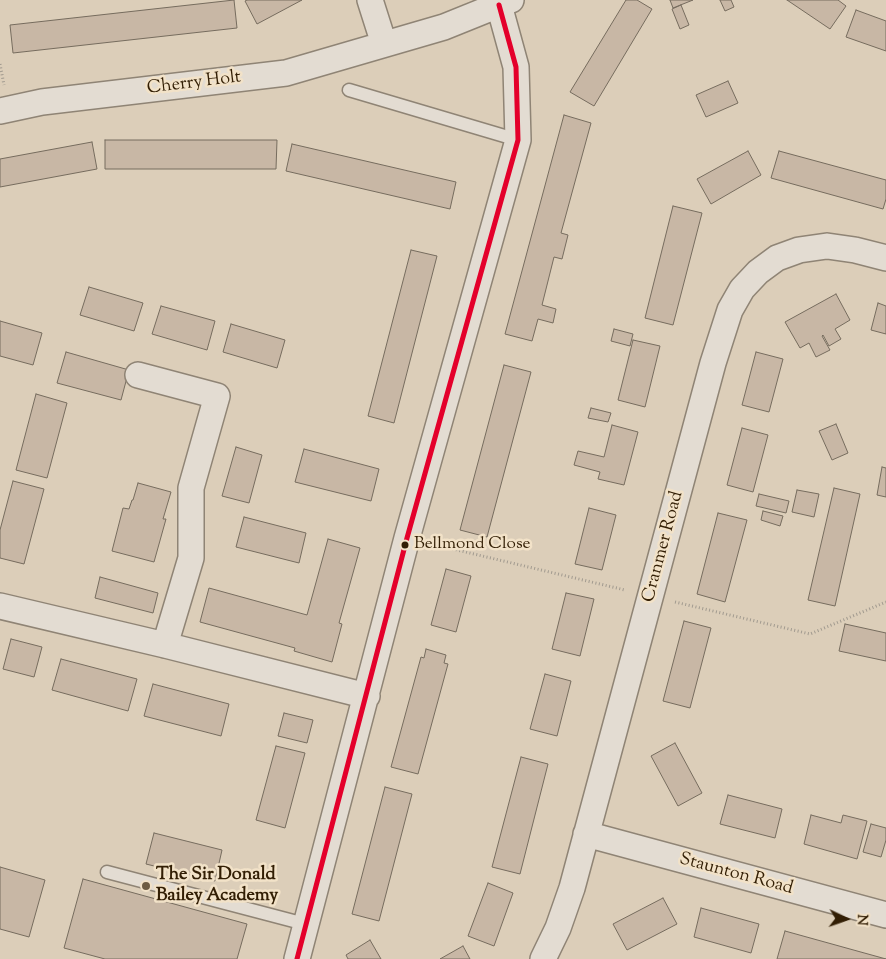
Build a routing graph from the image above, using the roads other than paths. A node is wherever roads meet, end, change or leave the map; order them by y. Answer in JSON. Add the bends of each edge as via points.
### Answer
{"nodes":[{"id":1,"x":370,"y":0,"type":"edge"},
{"id":2,"x":505,"y":2,"type":"edge"},
{"id":3,"x":384,"y":44,"type":"junction"},
{"id":4,"x":349,"y":90,"type":"dead end"},
{"id":5,"x":0,"y":111,"type":"edge"},
{"id":6,"x":518,"y":140,"type":"junction"},
{"id":7,"x":886,"y":258,"type":"edge"},
{"id":8,"x":138,"y":375,"type":"dead end"},
{"id":9,"x":0,"y":606,"type":"edge"},
{"id":10,"x":165,"y":645,"type":"junction"},
{"id":11,"x":367,"y":696,"type":"junction"},
{"id":12,"x":586,"y":834,"type":"junction"},
{"id":13,"x":107,"y":872,"type":"dead end"},
{"id":14,"x":886,"y":916,"type":"edge"},
{"id":15,"x":305,"y":924,"type":"junction"},
{"id":16,"x":297,"y":959,"type":"edge"},
{"id":17,"x":542,"y":959,"type":"edge"}],
"edges":[{"from":1,"to":3,"type":"street"},
{"from":2,"to":3,"type":"street","name":"Cherry Holt","via":[[444,27]]},
{"from":2,"to":6,"type":"street","via":[[516,67]]},
{"from":3,"to":5,"type":"street","name":"Cherry Holt","via":[[286,73],[42,102]]},
{"from":4,"to":6,"type":"lane"},
{"from":6,"to":11,"type":"street","via":[[407,538]]},
{"from":7,"to":12,"type":"street","name":"Cranmer Road","via":[[827,246],[799,250],[777,258],[758,272],[742,288],[730,310]]},
{"from":8,"to":10,"type":"street","via":[[217,396],[191,488],[191,558]]},
{"from":9,"to":10,"type":"street"},
{"from":10,"to":11,"type":"street"},
{"from":11,"to":15,"type":"street"},
{"from":12,"to":14,"type":"street","name":"Staunton Road"},
{"from":12,"to":17,"type":"street","name":"Cranmer Road","via":[[558,928]]},
{"from":13,"to":15,"type":"lane"},
{"from":15,"to":16,"type":"street"}]}
